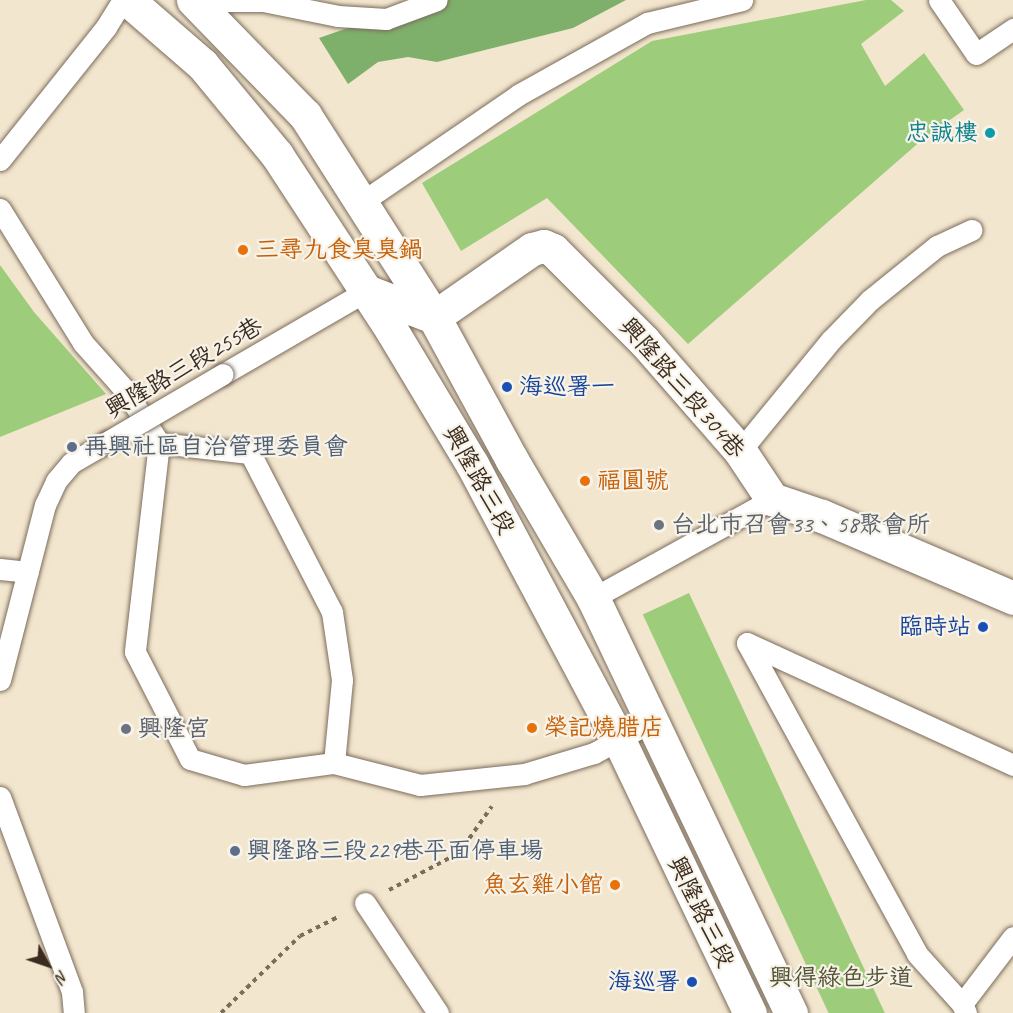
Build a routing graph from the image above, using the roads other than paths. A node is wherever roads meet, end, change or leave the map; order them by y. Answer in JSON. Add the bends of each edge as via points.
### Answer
{"nodes":[{"id":1,"x":123,"y":0,"type":"edge"},
{"id":2,"x":128,"y":0,"type":"edge"},
{"id":3,"x":194,"y":0,"type":"edge"},
{"id":4,"x":437,"y":0,"type":"edge"},
{"id":5,"x":741,"y":0,"type":"edge"},
{"id":6,"x":939,"y":0,"type":"edge"},
{"id":7,"x":1013,"y":29,"type":"edge"},
{"id":8,"x":0,"y":160,"type":"edge"},
{"id":9,"x":362,"y":202,"type":"junction"},
{"id":10,"x":0,"y":209,"type":"edge"},
{"id":11,"x":972,"y":230,"type":"dead end"},
{"id":12,"x":366,"y":291,"type":"junction"},
{"id":13,"x":434,"y":317,"type":"junction"},
{"id":14,"x":159,"y":443,"type":"junction"},
{"id":15,"x":740,"y":451,"type":"junction"},
{"id":16,"x":772,"y":499,"type":"junction"},
{"id":17,"x":0,"y":568,"type":"edge"},
{"id":18,"x":28,"y":572,"type":"junction"},
{"id":19,"x":593,"y":598,"type":"junction"},
{"id":20,"x":1013,"y":598,"type":"edge"},
{"id":21,"x":0,"y":680,"type":"edge"},
{"id":22,"x":652,"y":721,"type":"junction"},
{"id":23,"x":619,"y":740,"type":"junction"},
{"id":24,"x":334,"y":763,"type":"junction"},
{"id":25,"x":1013,"y":765,"type":"edge"},
{"id":26,"x":0,"y":797,"type":"edge"},
{"id":27,"x":365,"y":903,"type":"dead end"},
{"id":28,"x":1013,"y":937,"type":"edge"},
{"id":29,"x":964,"y":1008,"type":"edge"},
{"id":30,"x":74,"y":1013,"type":"edge"},
{"id":31,"x":438,"y":1013,"type":"edge"},
{"id":32,"x":750,"y":1013,"type":"edge"},
{"id":33,"x":791,"y":1013,"type":"edge"}],
"edges":[{"from":1,"to":8,"type":"lane"},
{"from":2,"to":12,"type":"main road","name":"興隆路三段","via":[[202,64],[278,155]]},
{"from":3,"to":4,"type":"lane","via":[[263,1],[338,16],[386,20]]},
{"from":3,"to":9,"type":"main road","name":"興隆路三段","via":[[305,115]]},
{"from":5,"to":9,"type":"lane","via":[[647,22],[518,95]]},
{"from":6,"to":7,"type":"lane","via":[[976,54]]},
{"from":9,"to":13,"type":"main road","name":"興隆路三段"},
{"from":10,"to":14,"type":"lane","via":[[83,343],[125,390]]},
{"from":11,"to":15,"type":"lane","via":[[930,251],[870,300],[831,340]]},
{"from":12,"to":13,"type":"main road"},
{"from":12,"to":18,"type":"lane","name":"興隆路三段255巷","bridge":true,"via":[[71,463],[45,505]]},
{"from":12,"to":23,"type":"main road","name":"興隆路三段","via":[[472,464]]},
{"from":13,"to":15,"type":"main road","name":"興隆路三段304巷","via":[[532,249],[544,246],[553,250],[644,341]]},
{"from":13,"to":19,"type":"main road","name":"興隆路三段"},
{"from":14,"to":24,"type":"lane","via":[[250,453],[332,612],[342,680]]},
{"from":14,"to":24,"type":"lane","via":[[135,652],[190,759],[244,774]]},
{"from":15,"to":16,"type":"main road","name":"興隆路三段304巷"},
{"from":16,"to":19,"type":"lane"},
{"from":16,"to":20,"type":"main road","via":[[822,516]]},
{"from":17,"to":18,"type":"lane"},
{"from":18,"to":21,"type":"lane","name":"興隆路三段255巷"},
{"from":19,"to":22,"type":"main road","name":"興隆路三段"},
{"from":22,"to":23,"type":"lane"},
{"from":22,"to":33,"type":"main road","name":"興隆路三段"},
{"from":23,"to":24,"type":"lane","via":[[594,753],[524,774],[420,785]]},
{"from":23,"to":32,"type":"main road","name":"興隆路三段"},
{"from":25,"to":29,"type":"lane","via":[[747,643],[917,954]]},
{"from":26,"to":30,"type":"lane","via":[[72,992]]},
{"from":27,"to":31,"type":"lane"},
{"from":28,"to":29,"type":"lane"}]}
